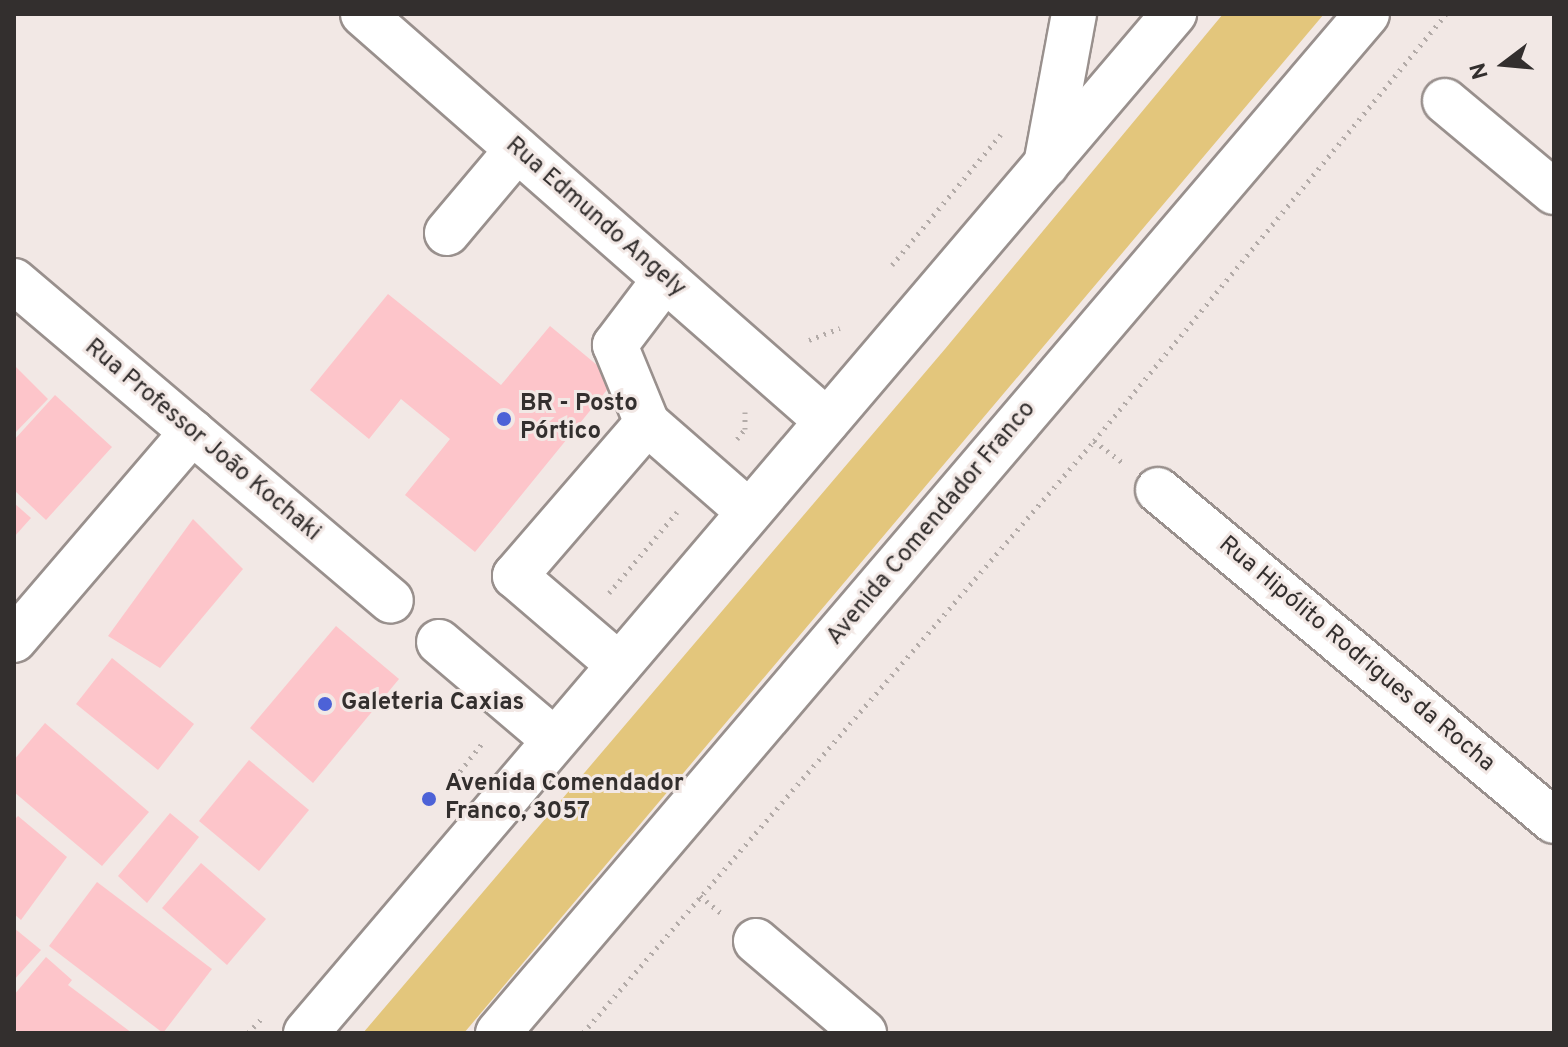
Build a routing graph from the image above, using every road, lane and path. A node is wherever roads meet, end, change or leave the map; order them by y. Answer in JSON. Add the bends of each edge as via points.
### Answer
{"nodes":[{"id":1,"x":363,"y":14,"type":"edge"},
{"id":2,"x":1074,"y":14,"type":"edge"},
{"id":3,"x":1174,"y":14,"type":"edge"},
{"id":4,"x":1367,"y":14,"type":"edge"},
{"id":5,"x":1446,"y":14,"type":"edge"},
{"id":6,"x":1445,"y":101,"type":"dead end"},
{"id":7,"x":1008,"y":126,"type":"dead end"},
{"id":8,"x":517,"y":150,"type":"junction"},
{"id":9,"x":1046,"y":165,"type":"junction"},
{"id":10,"x":1554,"y":192,"type":"edge"},
{"id":11,"x":447,"y":233,"type":"dead end"},
{"id":12,"x":887,"y":271,"type":"dead end"},
{"id":13,"x":665,"y":279,"type":"junction"},
{"id":14,"x":14,"y":281,"type":"edge"},
{"id":15,"x":847,"y":319,"type":"dead end"},
{"id":16,"x":806,"y":341,"type":"dead end"},
{"id":17,"x":745,"y":408,"type":"dead end"},
{"id":18,"x":827,"y":421,"type":"junction"},
{"id":19,"x":647,"y":423,"type":"junction"},
{"id":20,"x":192,"y":432,"type":"junction"},
{"id":21,"x":706,"y":476,"type":"junction"},
{"id":22,"x":1158,"y":490,"type":"dead end"},
{"id":23,"x":749,"y":512,"type":"junction"},
{"id":24,"x":391,"y":601,"type":"dead end"},
{"id":25,"x":578,"y":631,"type":"junction"},
{"id":26,"x":14,"y":640,"type":"edge"},
{"id":27,"x":439,"y":642,"type":"dead end"},
{"id":28,"x":619,"y":665,"type":"junction"},
{"id":29,"x":554,"y":740,"type":"junction"},
{"id":30,"x":1554,"y":821,"type":"edge"},
{"id":31,"x":756,"y":941,"type":"dead end"},
{"id":32,"x":306,"y":1033,"type":"edge"},
{"id":33,"x":498,"y":1033,"type":"edge"},
{"id":34,"x":583,"y":1033,"type":"edge"},
{"id":35,"x":864,"y":1033,"type":"edge"}],
"edges":[{"from":1,"to":8,"type":"main road","name":"Rua Edmundo Angely"},
{"from":2,"to":9,"type":"main road"},
{"from":3,"to":9,"type":"main road"},
{"from":4,"to":33,"type":"main road","name":"Avenida Comendador Franco"},
{"from":5,"to":34,"type":"path","via":[[1094,441]]},
{"from":6,"to":10,"type":"main road"},
{"from":7,"to":12,"type":"path"},
{"from":8,"to":11,"type":"main road"},
{"from":8,"to":13,"type":"main road","name":"Rua Edmundo Angely"},
{"from":9,"to":18,"type":"main road"},
{"from":13,"to":18,"type":"main road","name":"Rua Edmundo Angely"},
{"from":13,"to":19,"type":"main road","via":[[615,345]]},
{"from":14,"to":20,"type":"main road","name":"Rua Professor João Kochaki"},
{"from":15,"to":16,"type":"path","via":[[837,331]]},
{"from":17,"to":21,"type":"path","via":[[745,429]]},
{"from":18,"to":23,"type":"main road"},
{"from":19,"to":21,"type":"main road"},
{"from":19,"to":25,"type":"main road","via":[[515,576]]},
{"from":20,"to":24,"type":"main road","name":"Rua Professor João Kochaki"},
{"from":20,"to":26,"type":"main road"},
{"from":21,"to":23,"type":"main road"},
{"from":21,"to":25,"type":"path"},
{"from":22,"to":30,"type":"main road","name":"Rua Hipólito Rodrigues da Rocha"},
{"from":23,"to":28,"type":"main road"},
{"from":25,"to":28,"type":"main road"},
{"from":27,"to":29,"type":"main road"},
{"from":28,"to":29,"type":"main road"},
{"from":29,"to":32,"type":"main road"},
{"from":31,"to":35,"type":"main road"}]}
